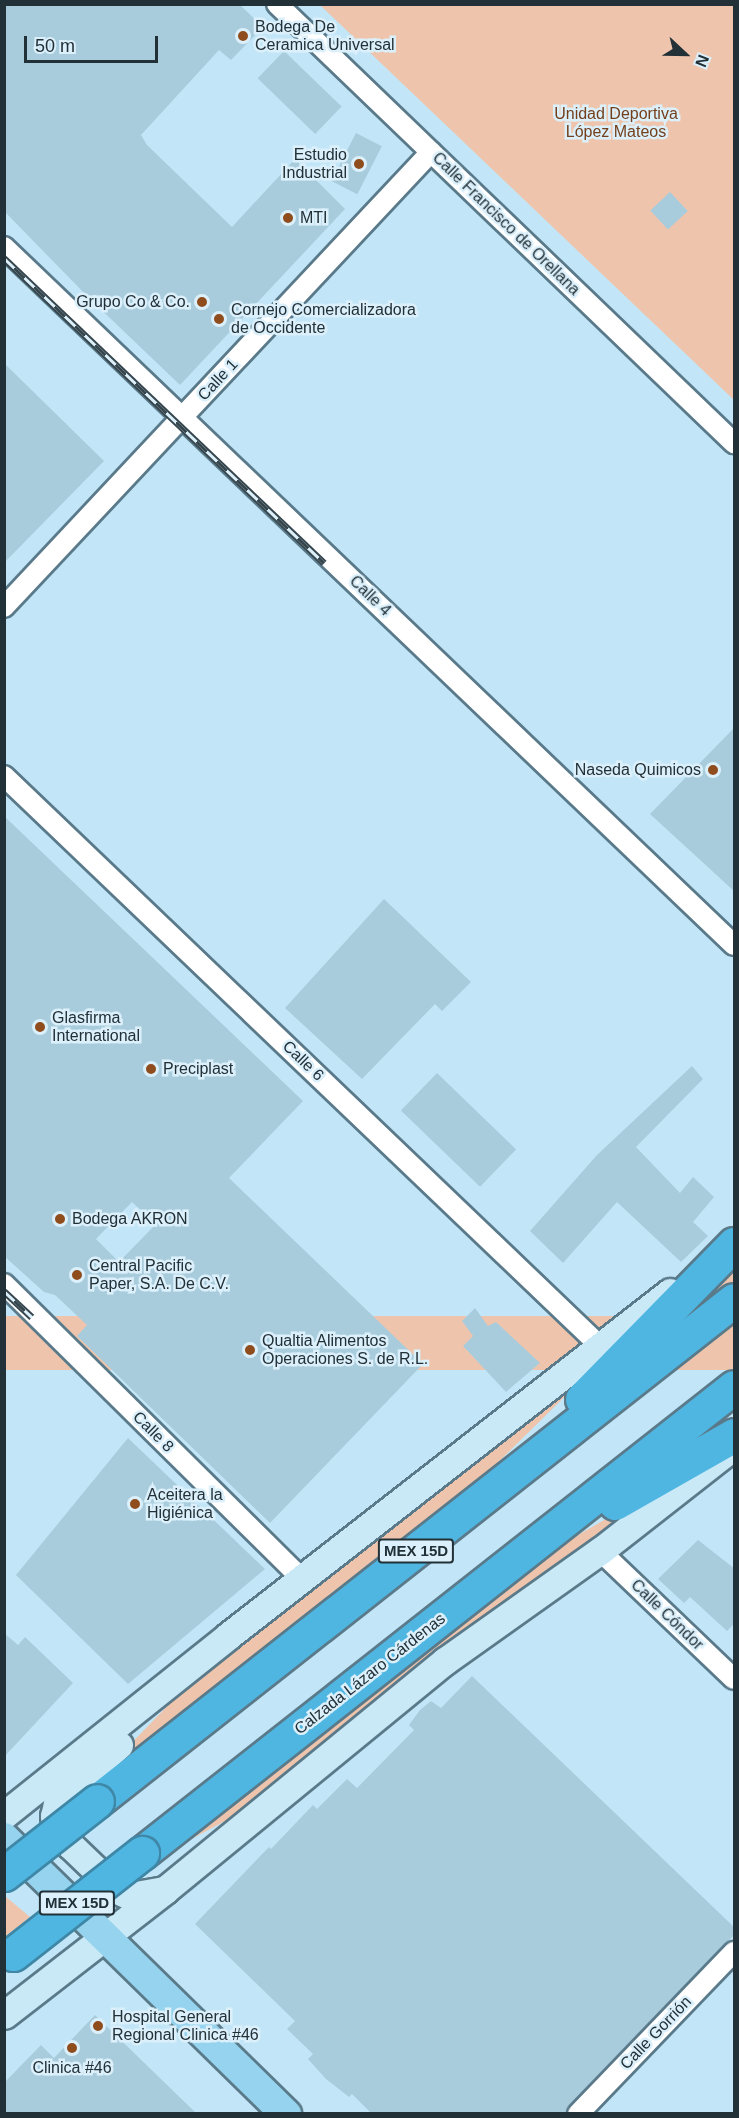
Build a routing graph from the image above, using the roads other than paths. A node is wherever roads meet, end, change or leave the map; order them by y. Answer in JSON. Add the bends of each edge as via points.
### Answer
{"nodes":[{"id":1,"x":278,"y":4,"type":"edge"},
{"id":2,"x":431,"y":152,"type":"junction"},
{"id":3,"x":4,"y":247,"type":"edge"},
{"id":4,"x":183,"y":417,"type":"junction"},
{"id":5,"x":735,"y":443,"type":"edge"},
{"id":6,"x":4,"y":607,"type":"edge"},
{"id":7,"x":4,"y":776,"type":"edge"},
{"id":8,"x":735,"y":945,"type":"edge"},
{"id":9,"x":735,"y":1243,"type":"edge"},
{"id":10,"x":4,"y":1284,"type":"edge"},
{"id":11,"x":735,"y":1300,"type":"edge"},
{"id":12,"x":601,"y":1347,"type":"junction"},
{"id":13,"x":735,"y":1387,"type":"edge"},
{"id":14,"x":735,"y":1435,"type":"edge"},
{"id":15,"x":735,"y":1446,"type":"edge"},
{"id":16,"x":498,"y":1486,"type":"junction"},
{"id":17,"x":600,"y":1551,"type":"junction"},
{"id":18,"x":302,"y":1579,"type":"junction"},
{"id":19,"x":485,"y":1583,"type":"junction"},
{"id":20,"x":228,"y":1636,"type":"junction"},
{"id":21,"x":735,"y":1679,"type":"edge"},
{"id":22,"x":4,"y":1815,"type":"edge"},
{"id":23,"x":4,"y":1838,"type":"edge"},
{"id":24,"x":4,"y":1874,"type":"edge"},
{"id":25,"x":165,"y":1890,"type":"junction"},
{"id":26,"x":105,"y":1936,"type":"junction"},
{"id":27,"x":735,"y":1952,"type":"edge"},
{"id":28,"x":9,"y":1957,"type":"edge"},
{"id":29,"x":4,"y":2015,"type":"edge"},
{"id":30,"x":286,"y":2114,"type":"edge"},
{"id":31,"x":578,"y":2114,"type":"edge"}],
"edges":[{"from":1,"to":2,"type":"street","name":"Calle Francisco de Orellana"},
{"from":2,"to":4,"type":"street","name":"Calle 1"},
{"from":2,"to":5,"type":"street","name":"Calle Francisco de Orellana"},
{"from":3,"to":4,"type":"street","name":"Calle 4"},
{"from":4,"to":6,"type":"street","name":"Calle 1"},
{"from":4,"to":8,"type":"street","name":"Calle 4"},
{"from":7,"to":12,"type":"street","name":"Calle 6"},
{"from":9,"to":12,"type":"main road"},
{"from":9,"to":16,"type":"highway"},
{"from":10,"to":18,"type":"street","name":"Calle 8"},
{"from":11,"to":16,"type":"highway","number":"MEX 15D"},
{"from":12,"to":18,"type":"main road"},
{"from":13,"to":19,"type":"highway","name":"Calzada Lázaro Cárdenas","number":"MEX 15D"},
{"from":14,"to":19,"type":"highway","via":[[636,1490]]},
{"from":15,"to":17,"type":"main road"},
{"from":16,"to":24,"type":"highway","number":"MEX 15D","bridge":true},
{"from":17,"to":21,"type":"street","name":"Calle Cóndor"},
{"from":17,"to":25,"type":"main road","via":[[446,1661]]},
{"from":18,"to":20,"type":"main road"},
{"from":19,"to":28,"type":"highway","name":"Calzada Lázaro Cárdenas","number":"MEX 15D","bridge":true},
{"from":20,"to":22,"type":"main road"},
{"from":20,"to":25,"type":"main road","via":[[130,1735],[65,1793],[54,1816],[56,1828],[70,1845],[117,1890],[130,1896]]},
{"from":23,"to":26,"type":"main road"},
{"from":25,"to":26,"type":"main road"},
{"from":26,"to":29,"type":"main road"},
{"from":26,"to":30,"type":"main road"},
{"from":27,"to":31,"type":"street","name":"Calle Gorrión"}]}
